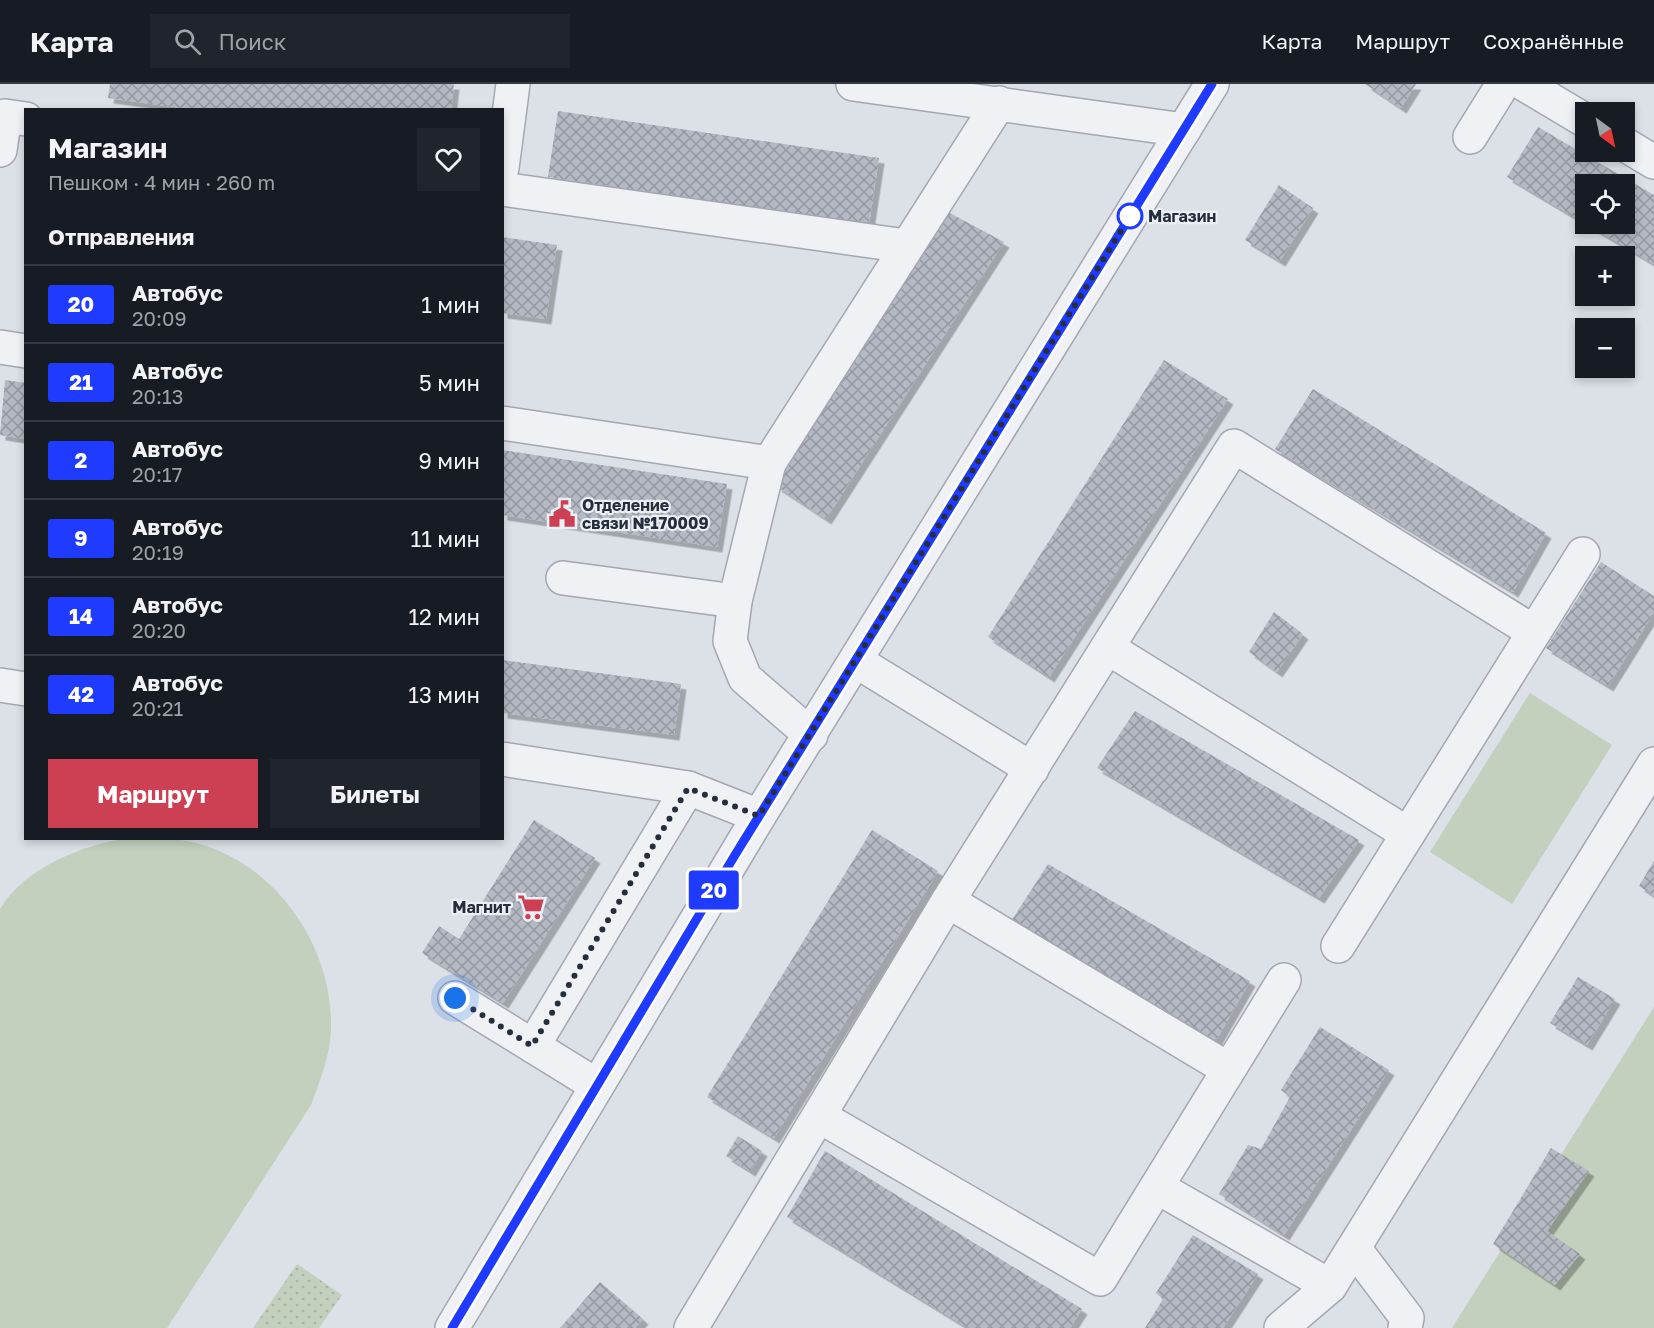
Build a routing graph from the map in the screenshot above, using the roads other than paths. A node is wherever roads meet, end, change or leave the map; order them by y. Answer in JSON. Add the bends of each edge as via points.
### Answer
{"nodes":[{"id":1,"x":513,"y":84,"type":"edge"},
{"id":2,"x":853,"y":84,"type":"edge"},
{"id":3,"x":1212,"y":84,"type":"edge"},
{"id":4,"x":1503,"y":84,"type":"edge"},
{"id":5,"x":1524,"y":84,"type":"edge"},
{"id":6,"x":1046,"y":96,"type":"edge"},
{"id":7,"x":999,"y":103,"type":"junction"},
{"id":8,"x":1575,"y":114,"type":"edge"},
{"id":9,"x":24,"y":119,"type":"edge"},
{"id":10,"x":1184,"y":130,"type":"junction"},
{"id":11,"x":1470,"y":137,"type":"dead end"},
{"id":12,"x":0,"y":150,"type":"edge"},
{"id":13,"x":1635,"y":151,"type":"edge"},
{"id":14,"x":504,"y":153,"type":"edge"},
{"id":15,"x":1654,"y":162,"type":"edge"},
{"id":16,"x":504,"y":189,"type":"edge"},
{"id":17,"x":906,"y":246,"type":"junction"},
{"id":18,"x":0,"y":347,"type":"edge"},
{"id":19,"x":24,"y":351,"type":"edge"},
{"id":20,"x":504,"y":423,"type":"edge"},
{"id":21,"x":769,"y":463,"type":"junction"},
{"id":22,"x":1583,"y":554,"type":"dead end"},
{"id":23,"x":563,"y":578,"type":"dead end"},
{"id":24,"x":735,"y":601,"type":"junction"},
{"id":25,"x":1534,"y":632,"type":"junction"},
{"id":26,"x":1108,"y":648,"type":"junction"},
{"id":27,"x":856,"y":661,"type":"junction"},
{"id":28,"x":0,"y":686,"type":"edge"},
{"id":29,"x":24,"y":689,"type":"edge"},
{"id":30,"x":811,"y":735,"type":"junction"},
{"id":31,"x":504,"y":759,"type":"edge"},
{"id":32,"x":1654,"y":764,"type":"edge"},
{"id":33,"x":1032,"y":769,"type":"junction"},
{"id":34,"x":688,"y":788,"type":"junction"},
{"id":35,"x":759,"y":816,"type":"junction"},
{"id":36,"x":1408,"y":834,"type":"junction"},
{"id":37,"x":948,"y":901,"type":"junction"},
{"id":38,"x":1338,"y":946,"type":"dead end"},
{"id":39,"x":1284,"y":980,"type":"dead end"},
{"id":40,"x":455,"y":998,"type":"dead end"},
{"id":41,"x":532,"y":1046,"type":"junction"},
{"id":42,"x":1228,"y":1069,"type":"junction"},
{"id":43,"x":596,"y":1085,"type":"junction"},
{"id":44,"x":819,"y":1116,"type":"junction"},
{"id":45,"x":1157,"y":1187,"type":"junction"},
{"id":46,"x":1354,"y":1248,"type":"junction"},
{"id":47,"x":1330,"y":1286,"type":"junction"},
{"id":48,"x":452,"y":1328,"type":"edge"},
{"id":49,"x":691,"y":1328,"type":"edge"},
{"id":50,"x":1281,"y":1328,"type":"edge"},
{"id":51,"x":1405,"y":1328,"type":"edge"}],
"edges":[{"from":1,"to":14,"type":"street"},
{"from":2,"to":7,"type":"street"},
{"from":3,"to":10,"type":"street"},
{"from":4,"to":11,"type":"street"},
{"from":5,"to":8,"type":"street"},
{"from":6,"to":7,"type":"street"},
{"from":6,"to":10,"type":"street"},
{"from":7,"to":17,"type":"street"},
{"from":9,"to":12,"type":"street","via":[[5,116]]},
{"from":10,"to":27,"type":"street"},
{"from":13,"to":15,"type":"street"},
{"from":16,"to":17,"type":"street"},
{"from":17,"to":21,"type":"street"},
{"from":18,"to":19,"type":"street"},
{"from":20,"to":21,"type":"street"},
{"from":21,"to":24,"type":"street"},
{"from":22,"to":25,"type":"street"},
{"from":23,"to":24,"type":"street"},
{"from":24,"to":30,"type":"street","via":[[730,642],[745,678]]},
{"from":25,"to":26,"type":"street","via":[[1234,446]]},
{"from":25,"to":36,"type":"street"},
{"from":26,"to":33,"type":"street"},
{"from":26,"to":36,"type":"street"},
{"from":27,"to":30,"type":"street"},
{"from":27,"to":33,"type":"street"},
{"from":28,"to":29,"type":"street"},
{"from":30,"to":35,"type":"street"},
{"from":31,"to":34,"type":"street"},
{"from":32,"to":46,"type":"street"},
{"from":33,"to":37,"type":"street"},
{"from":34,"to":35,"type":"street"},
{"from":34,"to":41,"type":"street"},
{"from":35,"to":43,"type":"street"},
{"from":36,"to":38,"type":"street"},
{"from":37,"to":42,"type":"street"},
{"from":37,"to":44,"type":"street"},
{"from":39,"to":42,"type":"street"},
{"from":40,"to":41,"type":"street"},
{"from":41,"to":43,"type":"street"},
{"from":42,"to":45,"type":"street"},
{"from":43,"to":48,"type":"street"},
{"from":44,"to":45,"type":"street","via":[[1100,1279]]},
{"from":44,"to":49,"type":"street"},
{"from":45,"to":47,"type":"street"},
{"from":46,"to":47,"type":"street"},
{"from":46,"to":51,"type":"street","via":[[1407,1318]]},
{"from":47,"to":50,"type":"street"}]}
